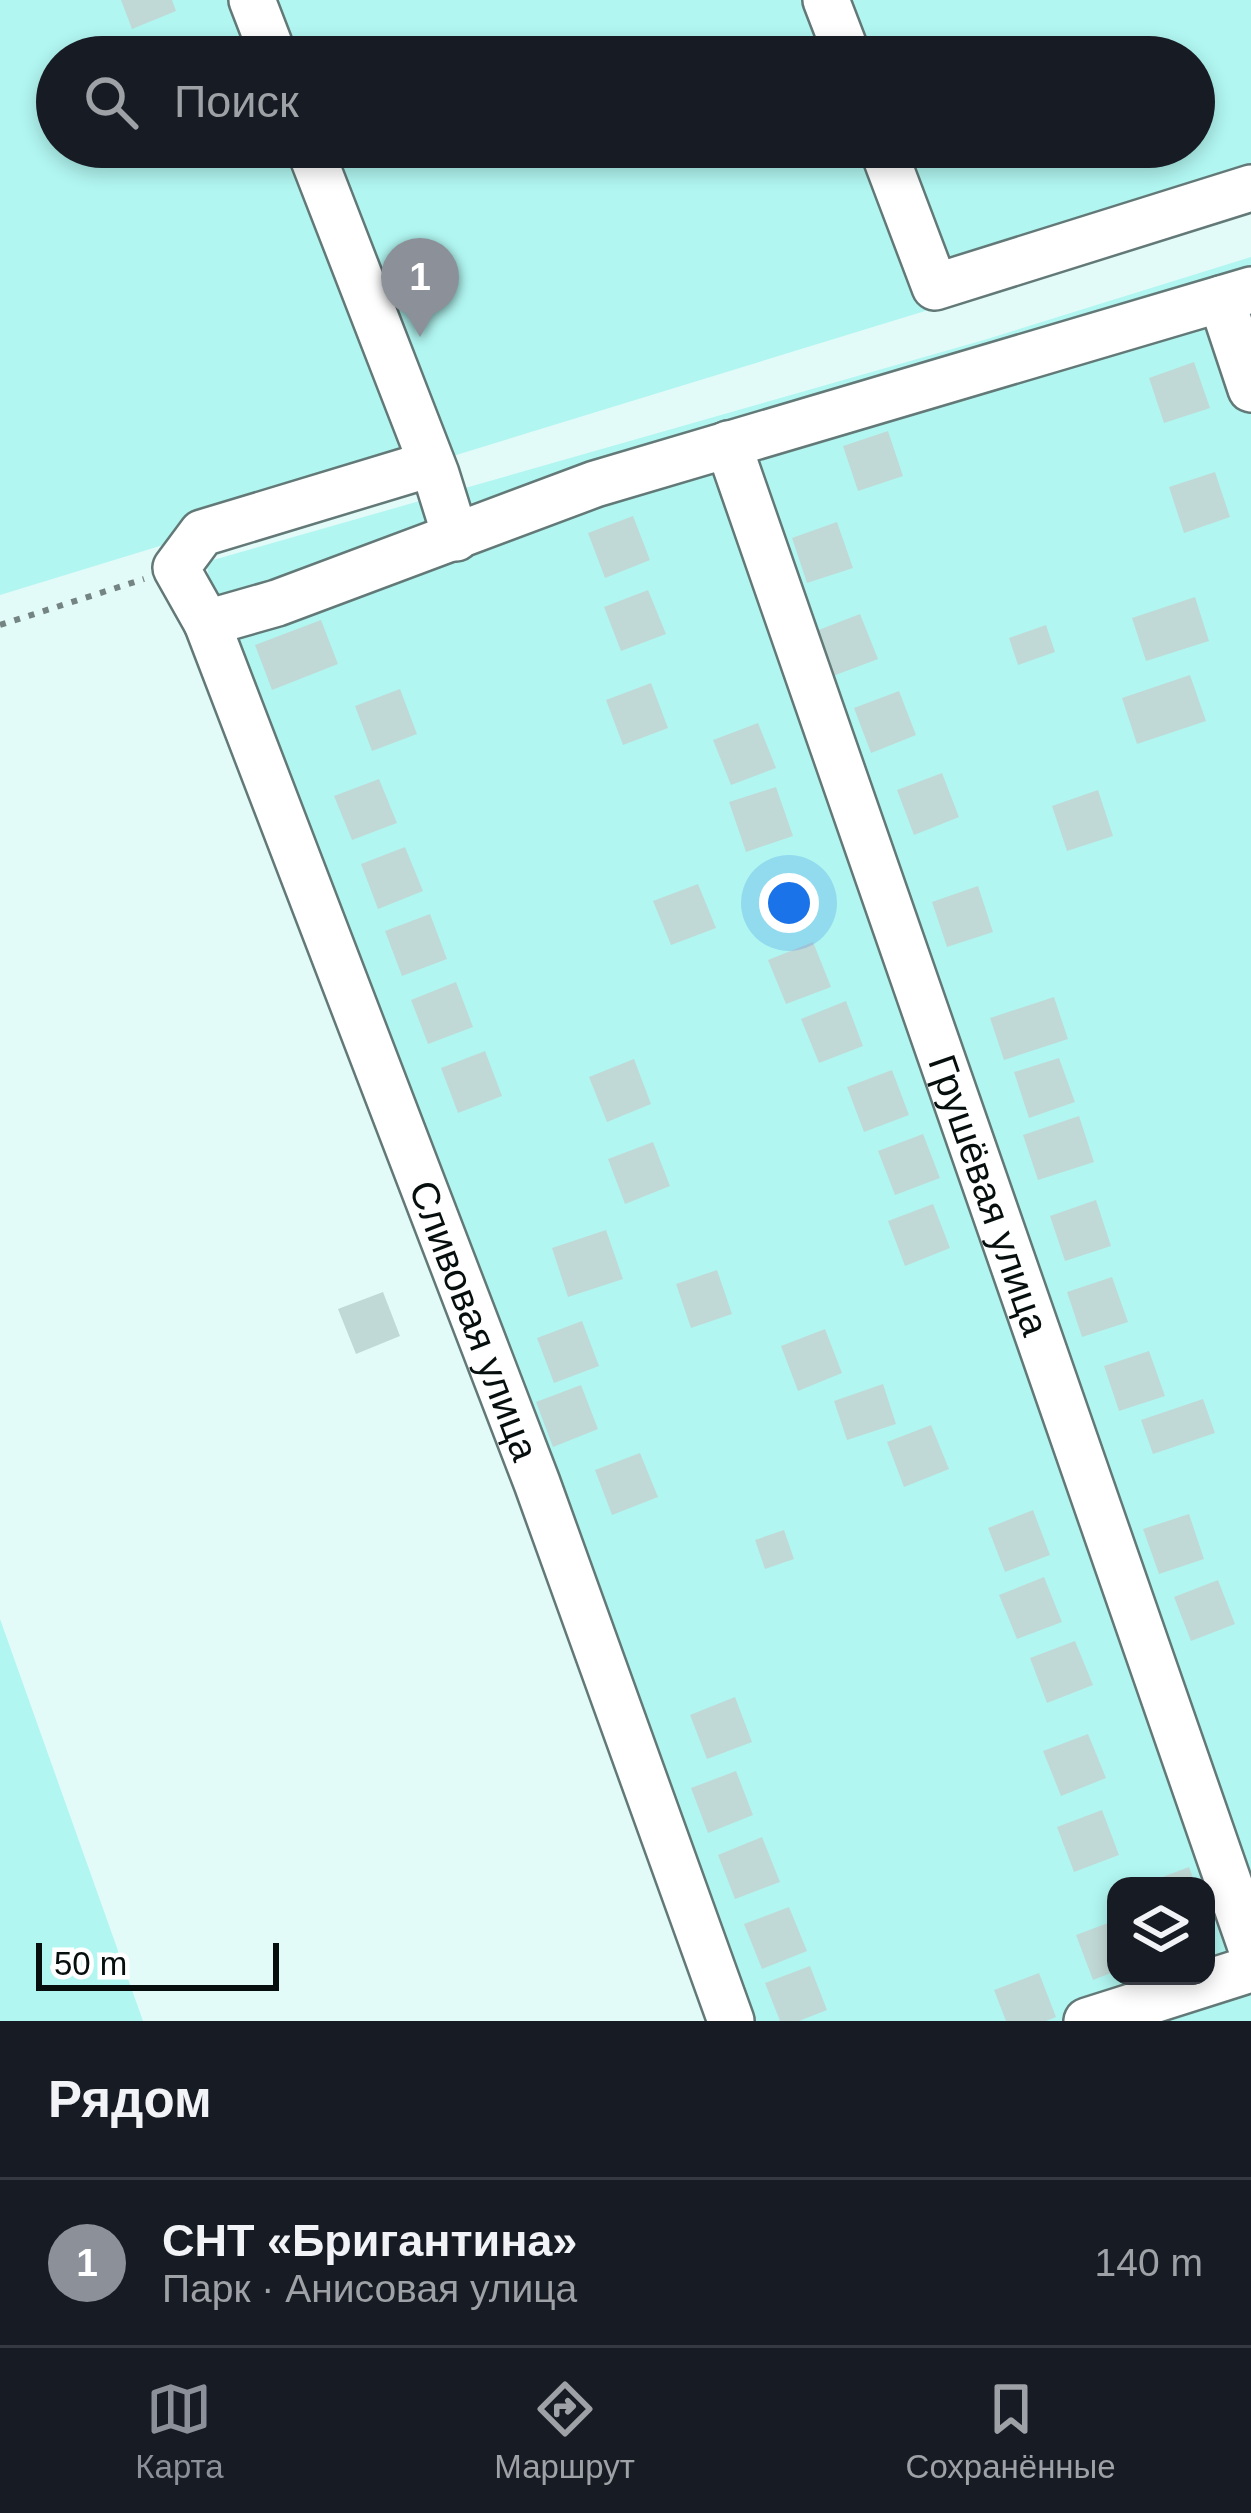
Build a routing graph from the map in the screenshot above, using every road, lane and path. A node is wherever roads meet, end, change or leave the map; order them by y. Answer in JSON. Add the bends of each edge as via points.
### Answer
{"nodes":[{"id":1,"x":252,"y":0,"type":"edge"},
{"id":2,"x":826,"y":0,"type":"edge"},
{"id":3,"x":266,"y":36,"type":"edge"},
{"id":4,"x":840,"y":36,"type":"edge"},
{"id":5,"x":317,"y":168,"type":"edge"},
{"id":6,"x":890,"y":168,"type":"edge"},
{"id":7,"x":1251,"y":188,"type":"edge"},
{"id":8,"x":1236,"y":294,"type":"edge"},
{"id":9,"x":1251,"y":389,"type":"edge"},
{"id":10,"x":728,"y":444,"type":"junction"},
{"id":11,"x":430,"y":464,"type":"junction"},
{"id":12,"x":456,"y":538,"type":"junction"},
{"id":13,"x":176,"y":568,"type":"junction"},
{"id":14,"x":207,"y":623,"type":"junction"},
{"id":15,"x":0,"y":624,"type":"edge"},
{"id":16,"x":1251,"y":1947,"type":"edge"},
{"id":17,"x":1251,"y":1969,"type":"edge"},
{"id":18,"x":731,"y":2021,"type":"edge"},
{"id":19,"x":1087,"y":2021,"type":"edge"}],
"edges":[{"from":1,"to":3,"type":"street"},
{"from":2,"to":4,"type":"street"},
{"from":5,"to":11,"type":"street"},
{"from":6,"to":7,"type":"street","via":[[935,287]]},
{"from":8,"to":9,"type":"street"},
{"from":8,"to":10,"type":"street"},
{"from":10,"to":12,"type":"street"},
{"from":10,"to":16,"type":"street","name":"Грушёвая улица"},
{"from":11,"to":12,"type":"street"},
{"from":11,"to":13,"type":"street","via":[[202,533]]},
{"from":12,"to":14,"type":"street"},
{"from":13,"to":14,"type":"street","name":"Сливовая улица"},
{"from":13,"to":15,"type":"path"},
{"from":14,"to":18,"type":"street","name":"Сливовая улица","via":[[537,1483]]},
{"from":17,"to":19,"type":"street"}]}
